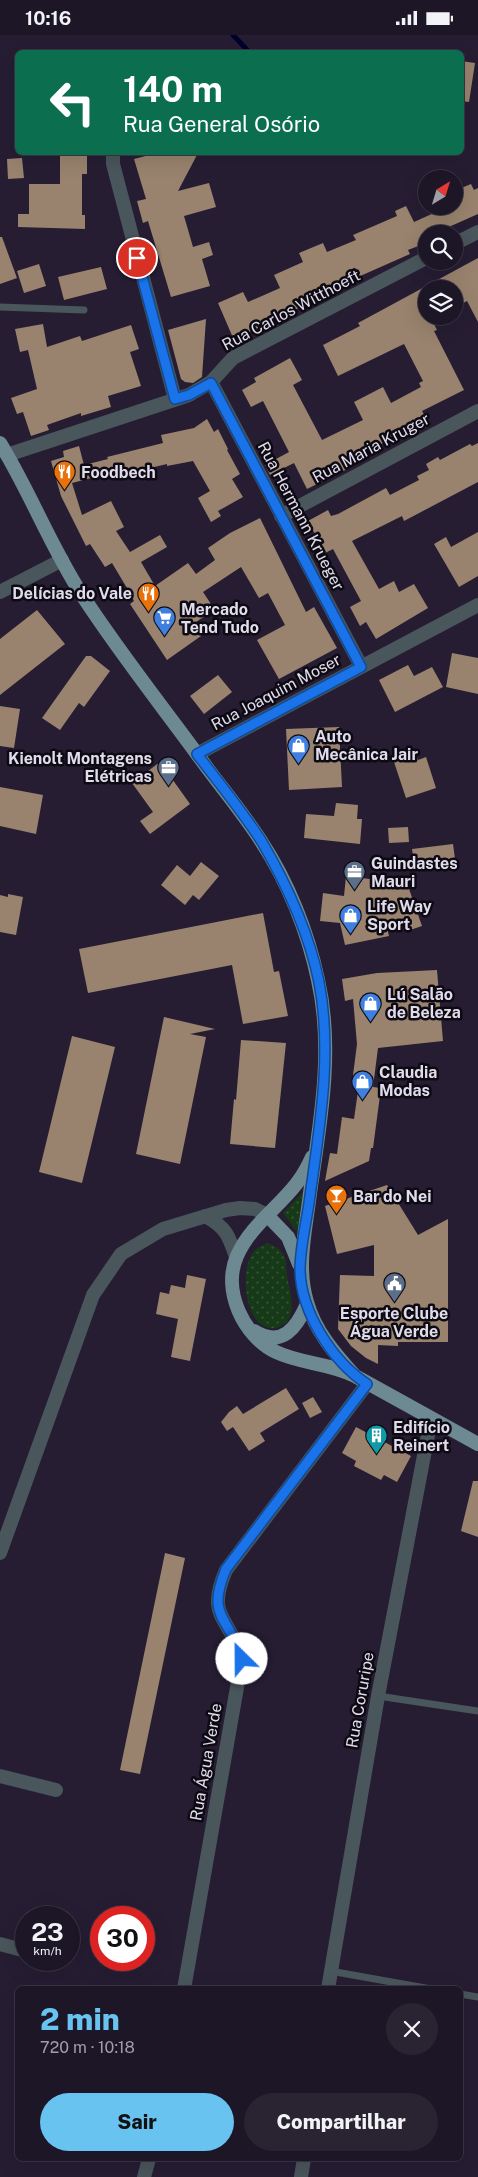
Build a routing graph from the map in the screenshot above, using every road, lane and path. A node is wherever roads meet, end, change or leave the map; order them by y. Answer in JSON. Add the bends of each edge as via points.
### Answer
{"nodes":[{"id":1,"x":113,"y":155,"type":"edge"},
{"id":2,"x":478,"y":231,"type":"edge"},
{"id":3,"x":463,"y":239,"type":"edge"},
{"id":4,"x":418,"y":262,"type":"edge"},
{"id":5,"x":0,"y":307,"type":"edge"},
{"id":6,"x":84,"y":310,"type":"dead end"},
{"id":7,"x":211,"y":383,"type":"junction"},
{"id":8,"x":175,"y":399,"type":"junction"},
{"id":9,"x":478,"y":411,"type":"edge"},
{"id":10,"x":4,"y":449,"type":"edge"},
{"id":11,"x":280,"y":516,"type":"junction"},
{"id":12,"x":62,"y":560,"type":"junction"},
{"id":13,"x":0,"y":592,"type":"edge"},
{"id":14,"x":478,"y":605,"type":"edge"},
{"id":15,"x":361,"y":667,"type":"junction"},
{"id":16,"x":197,"y":754,"type":"junction"},
{"id":17,"x":316,"y":1149,"type":"junction"},
{"id":18,"x":267,"y":1215,"type":"junction"},
{"id":19,"x":206,"y":1216,"type":"junction"},
{"id":20,"x":283,"y":1231,"type":"junction"},
{"id":21,"x":250,"y":1234,"type":"junction"},
{"id":22,"x":236,"y":1257,"type":"junction"},
{"id":23,"x":300,"y":1270,"type":"junction"},
{"id":24,"x":307,"y":1304,"type":"junction"},
{"id":25,"x":246,"y":1325,"type":"junction"},
{"id":26,"x":355,"y":1376,"type":"junction"},
{"id":27,"x":367,"y":1384,"type":"junction"},
{"id":28,"x":431,"y":1419,"type":"junction"},
{"id":29,"x":478,"y":1444,"type":"edge"},
{"id":30,"x":0,"y":1553,"type":"edge"},
{"id":31,"x":378,"y":1696,"type":"junction"},
{"id":32,"x":478,"y":1711,"type":"edge"},
{"id":33,"x":0,"y":1776,"type":"edge"},
{"id":34,"x":56,"y":1790,"type":"dead end"},
{"id":35,"x":0,"y":1944,"type":"edge"},
{"id":36,"x":15,"y":1948,"type":"edge"},
{"id":37,"x":330,"y":1971,"type":"junction"},
{"id":38,"x":185,"y":1986,"type":"edge"},
{"id":39,"x":328,"y":1986,"type":"edge"},
{"id":40,"x":415,"y":1986,"type":"edge"},
{"id":41,"x":463,"y":1994,"type":"edge"},
{"id":42,"x":478,"y":1997,"type":"edge"},
{"id":43,"x":148,"y":2161,"type":"edge"},
{"id":44,"x":304,"y":2161,"type":"edge"},
{"id":45,"x":144,"y":2177,"type":"edge"},
{"id":46,"x":301,"y":2177,"type":"edge"}],
"edges":[{"from":1,"to":8,"type":"street"},
{"from":2,"to":3,"type":"street"},
{"from":4,"to":7,"type":"street","name":"Rua Carlos Witthoeft","via":[[233,358]]},
{"from":5,"to":6,"type":"lane"},
{"from":7,"to":8,"type":"street","name":"Rua Carlos Witthoeft"},
{"from":7,"to":11,"type":"street","name":"Rua Hermann Krueger"},
{"from":8,"to":10,"type":"street","name":"Rua Carlos Witthoeft"},
{"from":9,"to":11,"type":"street","name":"Rua Maria Kruger"},
{"from":10,"to":12,"type":"main road"},
{"from":11,"to":15,"type":"street","name":"Rua Hermann Krueger"},
{"from":12,"to":13,"type":"street"},
{"from":12,"to":16,"type":"main road","via":[[82,596]]},
{"from":14,"to":15,"type":"street","name":"Rua Joaquim Moser"},
{"from":15,"to":16,"type":"street","name":"Rua Joaquim Moser"},
{"from":16,"to":17,"type":"main road","via":[[262,842],[289,894],[308,941],[318,980],[326,1040]]},
{"from":17,"to":18,"type":"main road","via":[[297,1184]]},
{"from":17,"to":23,"type":"main road"},
{"from":18,"to":19,"type":"street","via":[[255,1209],[240,1208]]},
{"from":18,"to":20,"type":"main road"},
{"from":18,"to":21,"type":"main road"},
{"from":19,"to":22,"type":"street","via":[[228,1234]]},
{"from":19,"to":30,"type":"street","via":[[163,1229],[121,1254],[93,1295]]},
{"from":20,"to":21,"type":"main road"},
{"from":20,"to":23,"type":"main road","via":[[293,1246]]},
{"from":21,"to":22,"type":"main road"},
{"from":22,"to":25,"type":"main road","via":[[232,1293]]},
{"from":23,"to":24,"type":"main road"},
{"from":24,"to":25,"type":"main road","via":[[291,1332],[280,1337],[268,1337]]},
{"from":24,"to":26,"type":"main road","via":[[333,1351]]},
{"from":25,"to":26,"type":"main road","via":[[276,1352],[321,1363]]},
{"from":26,"to":27,"type":"main road"},
{"from":27,"to":28,"type":"main road"},
{"from":27,"to":38,"type":"street","name":"Rua Água Verde","via":[[226,1569],[218,1588],[216,1603],[242,1659]]},
{"from":28,"to":29,"type":"main road"},
{"from":28,"to":31,"type":"street","name":"Rua Coruripe"},
{"from":31,"to":32,"type":"lane"},
{"from":31,"to":37,"type":"street","name":"Rua Coruripe"},
{"from":33,"to":34,"type":"street"},
{"from":35,"to":36,"type":"street"},
{"from":37,"to":39,"type":"street","name":"Rua Coruripe"},
{"from":37,"to":40,"type":"lane"},
{"from":41,"to":42,"type":"lane"},
{"from":43,"to":45,"type":"street"},
{"from":44,"to":46,"type":"street"}]}
